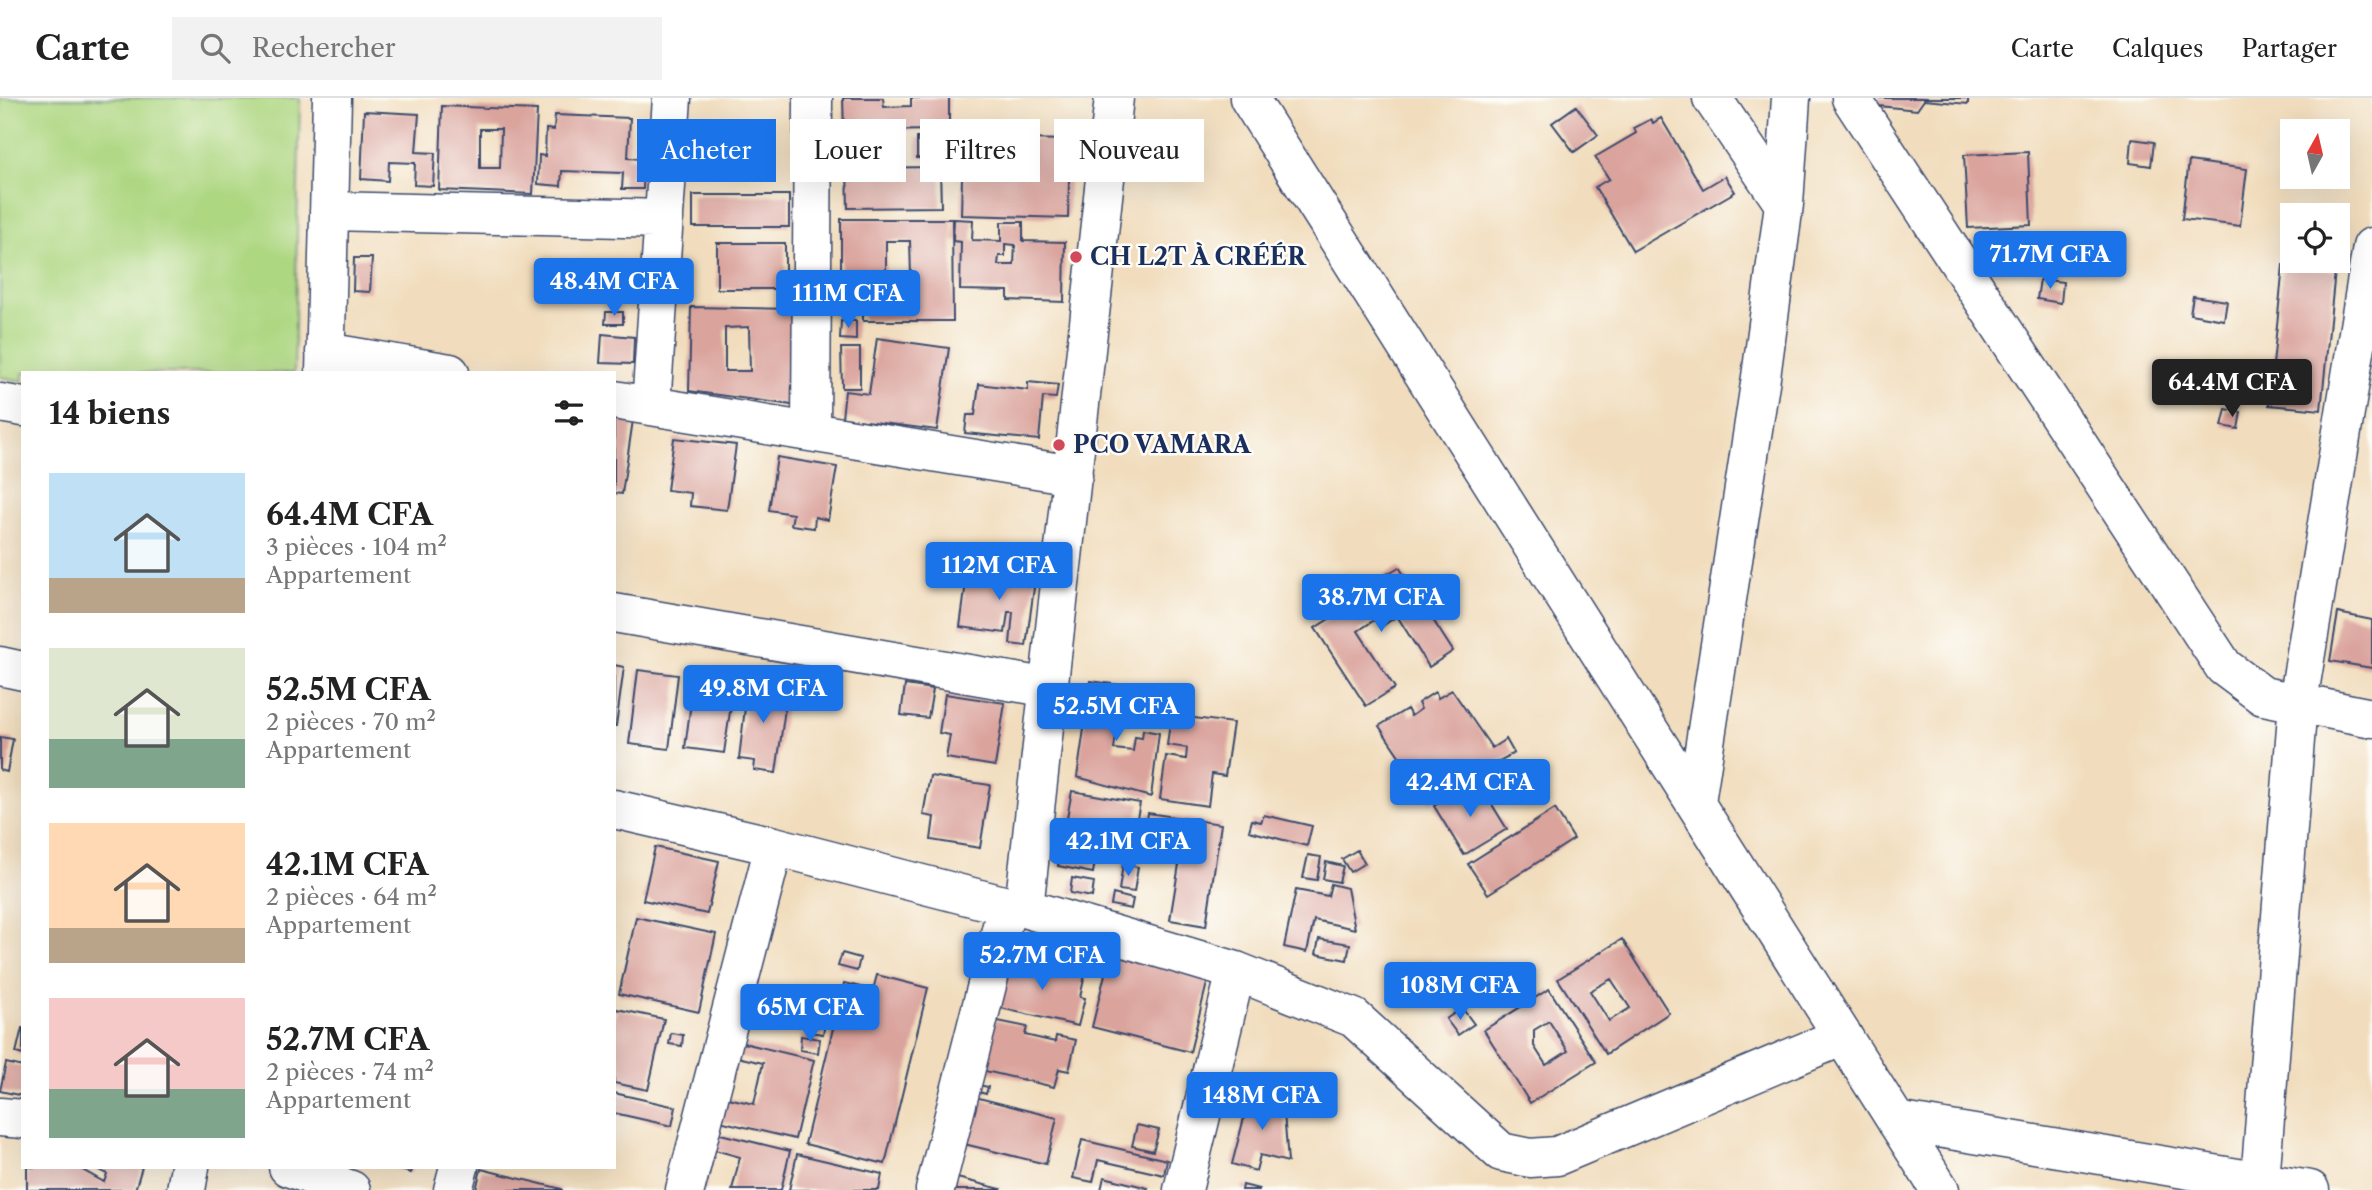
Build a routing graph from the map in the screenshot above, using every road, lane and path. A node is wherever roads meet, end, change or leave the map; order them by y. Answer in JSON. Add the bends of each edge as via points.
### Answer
{"nodes":[{"id":1,"x":332,"y":98,"type":"edge"},
{"id":2,"x":673,"y":98,"type":"edge"},
{"id":3,"x":813,"y":98,"type":"edge"},
{"id":4,"x":1114,"y":98,"type":"edge"},
{"id":5,"x":1249,"y":98,"type":"edge"},
{"id":6,"x":1712,"y":98,"type":"edge"},
{"id":7,"x":1791,"y":98,"type":"edge"},
{"id":8,"x":1851,"y":98,"type":"edge"},
{"id":9,"x":1784,"y":204,"type":"junction"},
{"id":10,"x":329,"y":211,"type":"junction"},
{"id":11,"x":664,"y":219,"type":"junction"},
{"id":12,"x":2372,"y":247,"type":"edge"},
{"id":13,"x":325,"y":362,"type":"edge"},
{"id":14,"x":427,"y":371,"type":"edge"},
{"id":15,"x":616,"y":400,"type":"edge"},
{"id":16,"x":0,"y":403,"type":"edge"},
{"id":17,"x":651,"y":406,"type":"junction"},
{"id":18,"x":21,"y":407,"type":"edge"},
{"id":19,"x":811,"y":432,"type":"junction"},
{"id":20,"x":1073,"y":475,"type":"junction"},
{"id":21,"x":616,"y":613,"type":"edge"},
{"id":22,"x":0,"y":666,"type":"edge"},
{"id":23,"x":21,"y":671,"type":"edge"},
{"id":24,"x":1050,"y":688,"type":"junction"},
{"id":25,"x":2298,"y":702,"type":"junction"},
{"id":26,"x":2372,"y":718,"type":"edge"},
{"id":27,"x":1696,"y":802,"type":"junction"},
{"id":28,"x":616,"y":809,"type":"edge"},
{"id":29,"x":774,"y":846,"type":"junction"},
{"id":30,"x":1016,"y":907,"type":"junction"},
{"id":31,"x":1237,"y":971,"type":"junction"},
{"id":32,"x":1843,"y":1036,"type":"junction"},
{"id":33,"x":0,"y":1117,"type":"edge"},
{"id":34,"x":21,"y":1119,"type":"edge"},
{"id":35,"x":1896,"y":1121,"type":"junction"},
{"id":36,"x":190,"y":1169,"type":"edge"},
{"id":37,"x":293,"y":1169,"type":"edge"},
{"id":38,"x":458,"y":1169,"type":"edge"},
{"id":39,"x":2260,"y":1186,"type":"edge"},
{"id":40,"x":186,"y":1190,"type":"edge"},
{"id":41,"x":351,"y":1190,"type":"edge"},
{"id":42,"x":453,"y":1190,"type":"edge"},
{"id":43,"x":685,"y":1190,"type":"edge"},
{"id":44,"x":935,"y":1190,"type":"edge"},
{"id":45,"x":1183,"y":1190,"type":"edge"},
{"id":46,"x":1940,"y":1190,"type":"edge"},
{"id":47,"x":2310,"y":1190,"type":"edge"}],
"edges":[{"from":1,"to":10,"type":"street"},
{"from":2,"to":11,"type":"street"},
{"from":3,"to":19,"type":"street"},
{"from":4,"to":20,"type":"street"},
{"from":5,"to":27,"type":"street"},
{"from":6,"to":9,"type":"street"},
{"from":7,"to":9,"type":"street"},
{"from":8,"to":25,"type":"street","via":[[2224,667],[2263,695]]},
{"from":9,"to":27,"type":"street"},
{"from":10,"to":11,"type":"street"},
{"from":10,"to":13,"type":"street"},
{"from":11,"to":17,"type":"street"},
{"from":12,"to":25,"type":"street"},
{"from":13,"to":14,"type":"street"},
{"from":15,"to":17,"type":"street"},
{"from":16,"to":18,"type":"street"},
{"from":17,"to":19,"type":"street"},
{"from":19,"to":20,"type":"street"},
{"from":20,"to":24,"type":"street"},
{"from":21,"to":24,"type":"street"},
{"from":22,"to":23,"type":"street"},
{"from":24,"to":30,"type":"street"},
{"from":25,"to":26,"type":"street"},
{"from":25,"to":39,"type":"street"},
{"from":27,"to":32,"type":"street"},
{"from":28,"to":29,"type":"street"},
{"from":29,"to":30,"type":"street"},
{"from":29,"to":43,"type":"street"},
{"from":30,"to":31,"type":"street"},
{"from":30,"to":44,"type":"street"},
{"from":31,"to":32,"type":"street","via":[[1354,1018],[1500,1152],[1530,1158],[1557,1156]]},
{"from":31,"to":45,"type":"street"},
{"from":32,"to":35,"type":"street"},
{"from":33,"to":34,"type":"street"},
{"from":35,"to":39,"type":"street"},
{"from":35,"to":46,"type":"street"},
{"from":36,"to":40,"type":"street"},
{"from":37,"to":41,"type":"street"},
{"from":38,"to":42,"type":"street"},
{"from":39,"to":47,"type":"street"}]}
